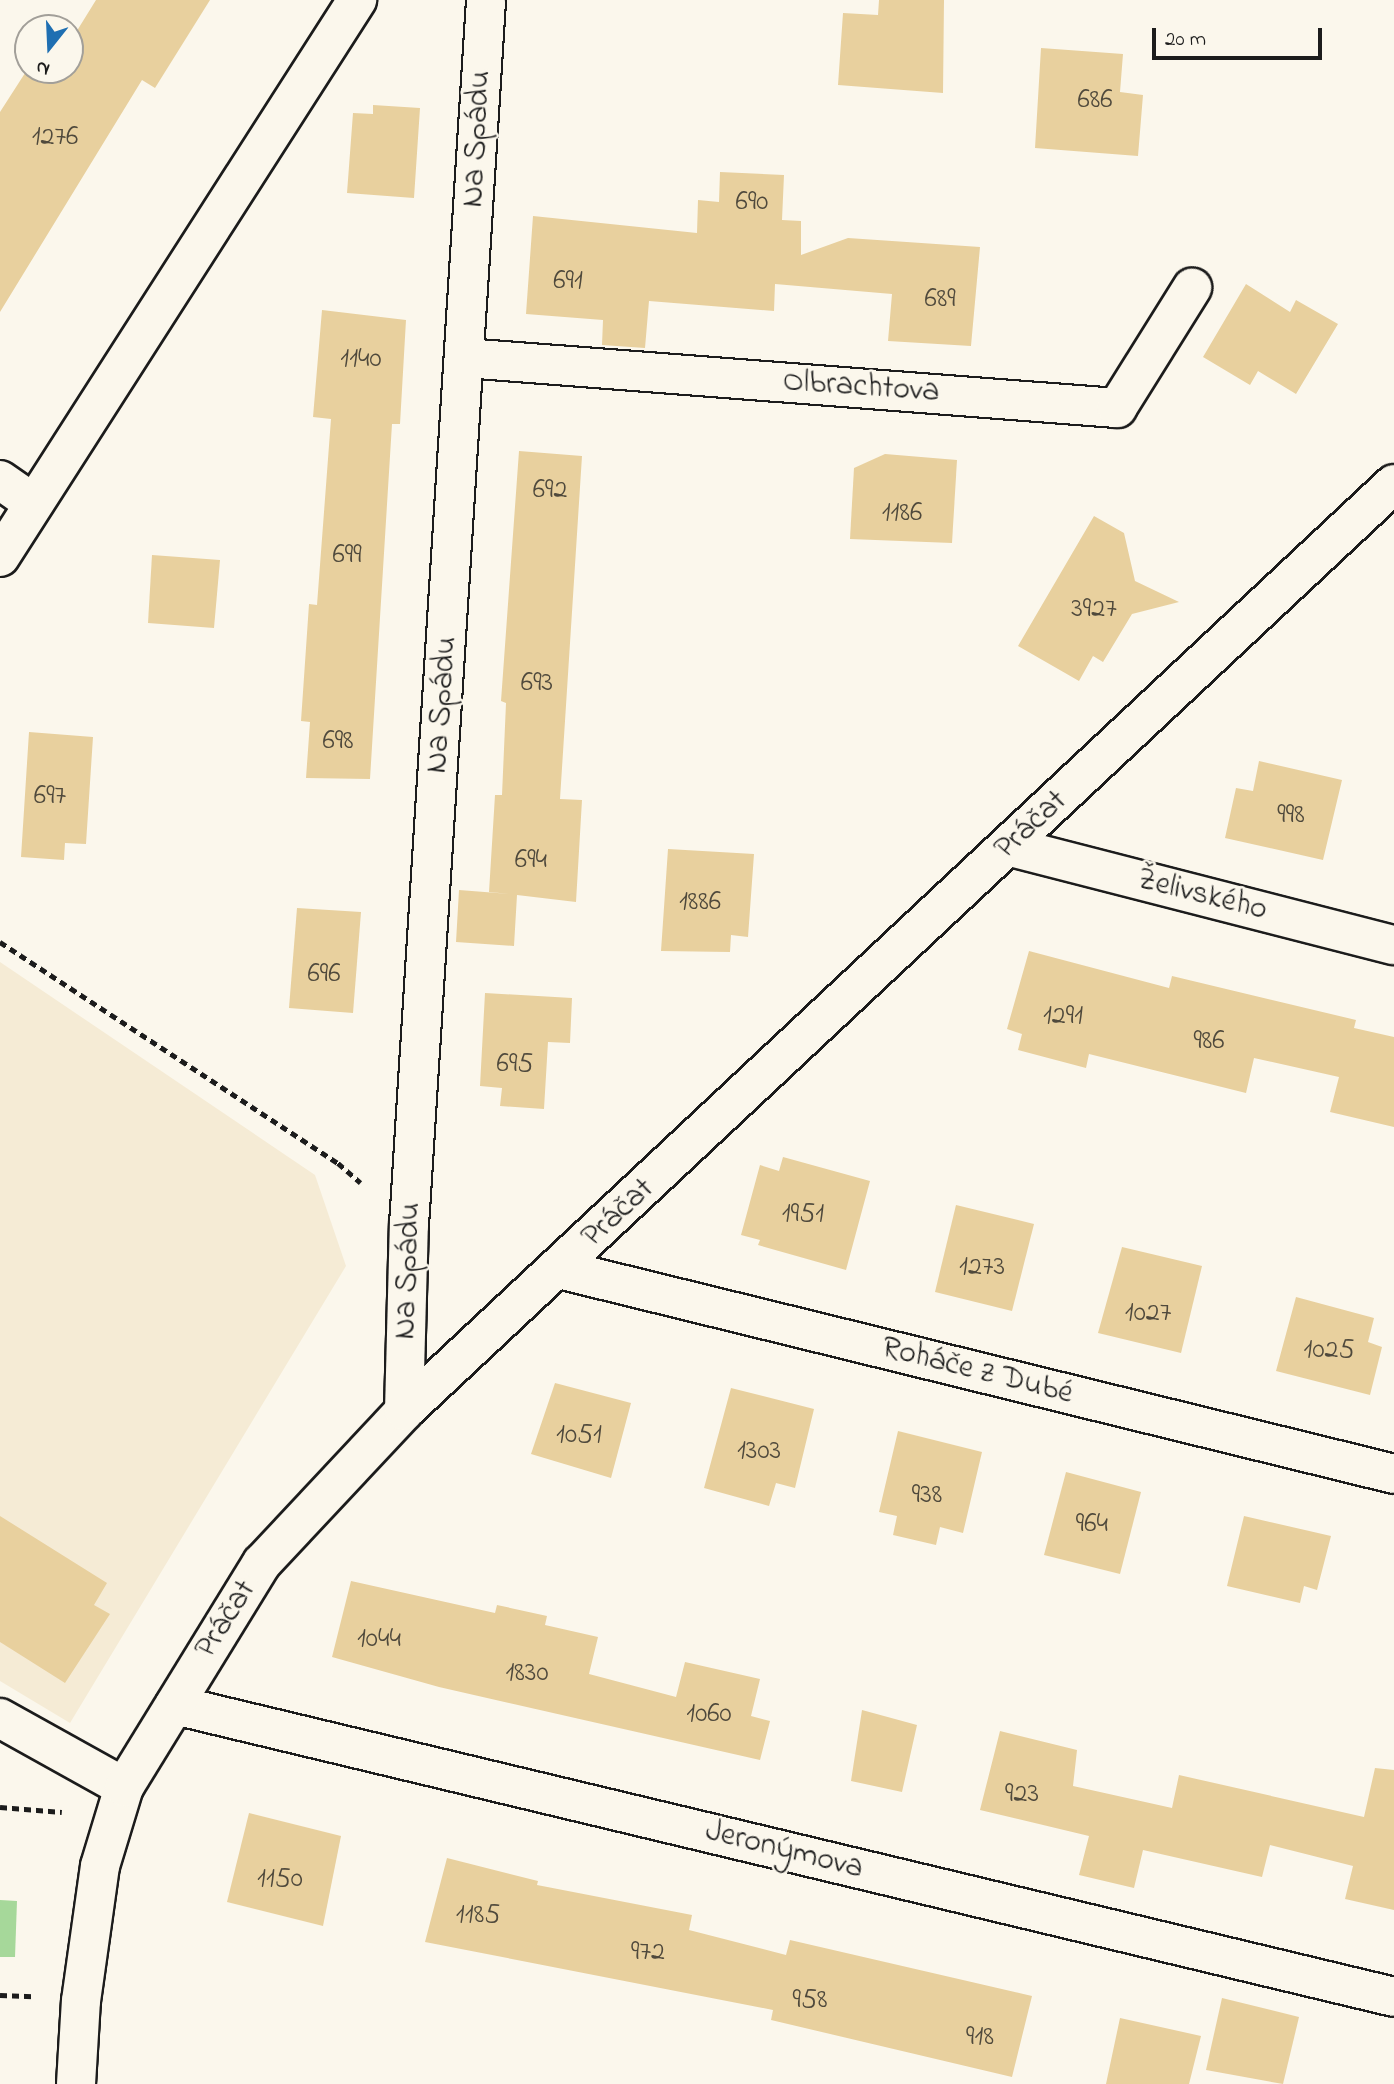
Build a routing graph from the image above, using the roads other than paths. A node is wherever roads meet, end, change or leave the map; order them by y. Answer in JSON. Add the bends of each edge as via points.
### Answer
{"nodes":[{"id":1,"x":357,"y":0,"type":"edge"},
{"id":2,"x":486,"y":0,"type":"edge"},
{"id":3,"x":1192,"y":288,"type":"dead end"},
{"id":4,"x":465,"y":358,"type":"junction"},
{"id":5,"x":0,"y":480,"type":"edge"},
{"id":6,"x":1394,"y":484,"type":"edge"},
{"id":7,"x":33,"y":503,"type":"junction"},
{"id":8,"x":0,"y":557,"type":"edge"},
{"id":9,"x":1011,"y":847,"type":"junction"},
{"id":10,"x":1394,"y":946,"type":"edge"},
{"id":11,"x":559,"y":1269,"type":"junction"},
{"id":12,"x":404,"y":1411,"type":"junction"},
{"id":13,"x":1394,"y":1474,"type":"edge"},
{"id":14,"x":175,"y":1705,"type":"junction"},
{"id":15,"x":0,"y":1718,"type":"edge"},
{"id":16,"x":120,"y":1802,"type":"junction"},
{"id":17,"x":1394,"y":1997,"type":"edge"},
{"id":18,"x":76,"y":2084,"type":"edge"}],
"edges":[{"from":1,"to":7,"type":"street"},
{"from":2,"to":4,"type":"street","name":"Na Spádu"},
{"from":3,"to":4,"type":"street","name":"Olbrachtova","via":[[1117,408]]},
{"from":4,"to":12,"type":"street","name":"Na Spádu","via":[[410,1225]]},
{"from":5,"to":7,"type":"street"},
{"from":6,"to":9,"type":"street","name":"Práčat"},
{"from":7,"to":8,"type":"street"},
{"from":9,"to":10,"type":"street","name":"Želivského"},
{"from":9,"to":11,"type":"street","name":"Práčat"},
{"from":11,"to":12,"type":"street","name":"Práčat"},
{"from":11,"to":13,"type":"street","name":"Roháče z Dubé"},
{"from":12,"to":14,"type":"street","name":"Práčat","via":[[262,1563]]},
{"from":14,"to":16,"type":"street","name":"Práčat"},
{"from":14,"to":17,"type":"street","name":"Jeronýmova"},
{"from":15,"to":16,"type":"street"},
{"from":16,"to":18,"type":"street","name":"Práčat","via":[[98,1880],[81,2001]]}]}
